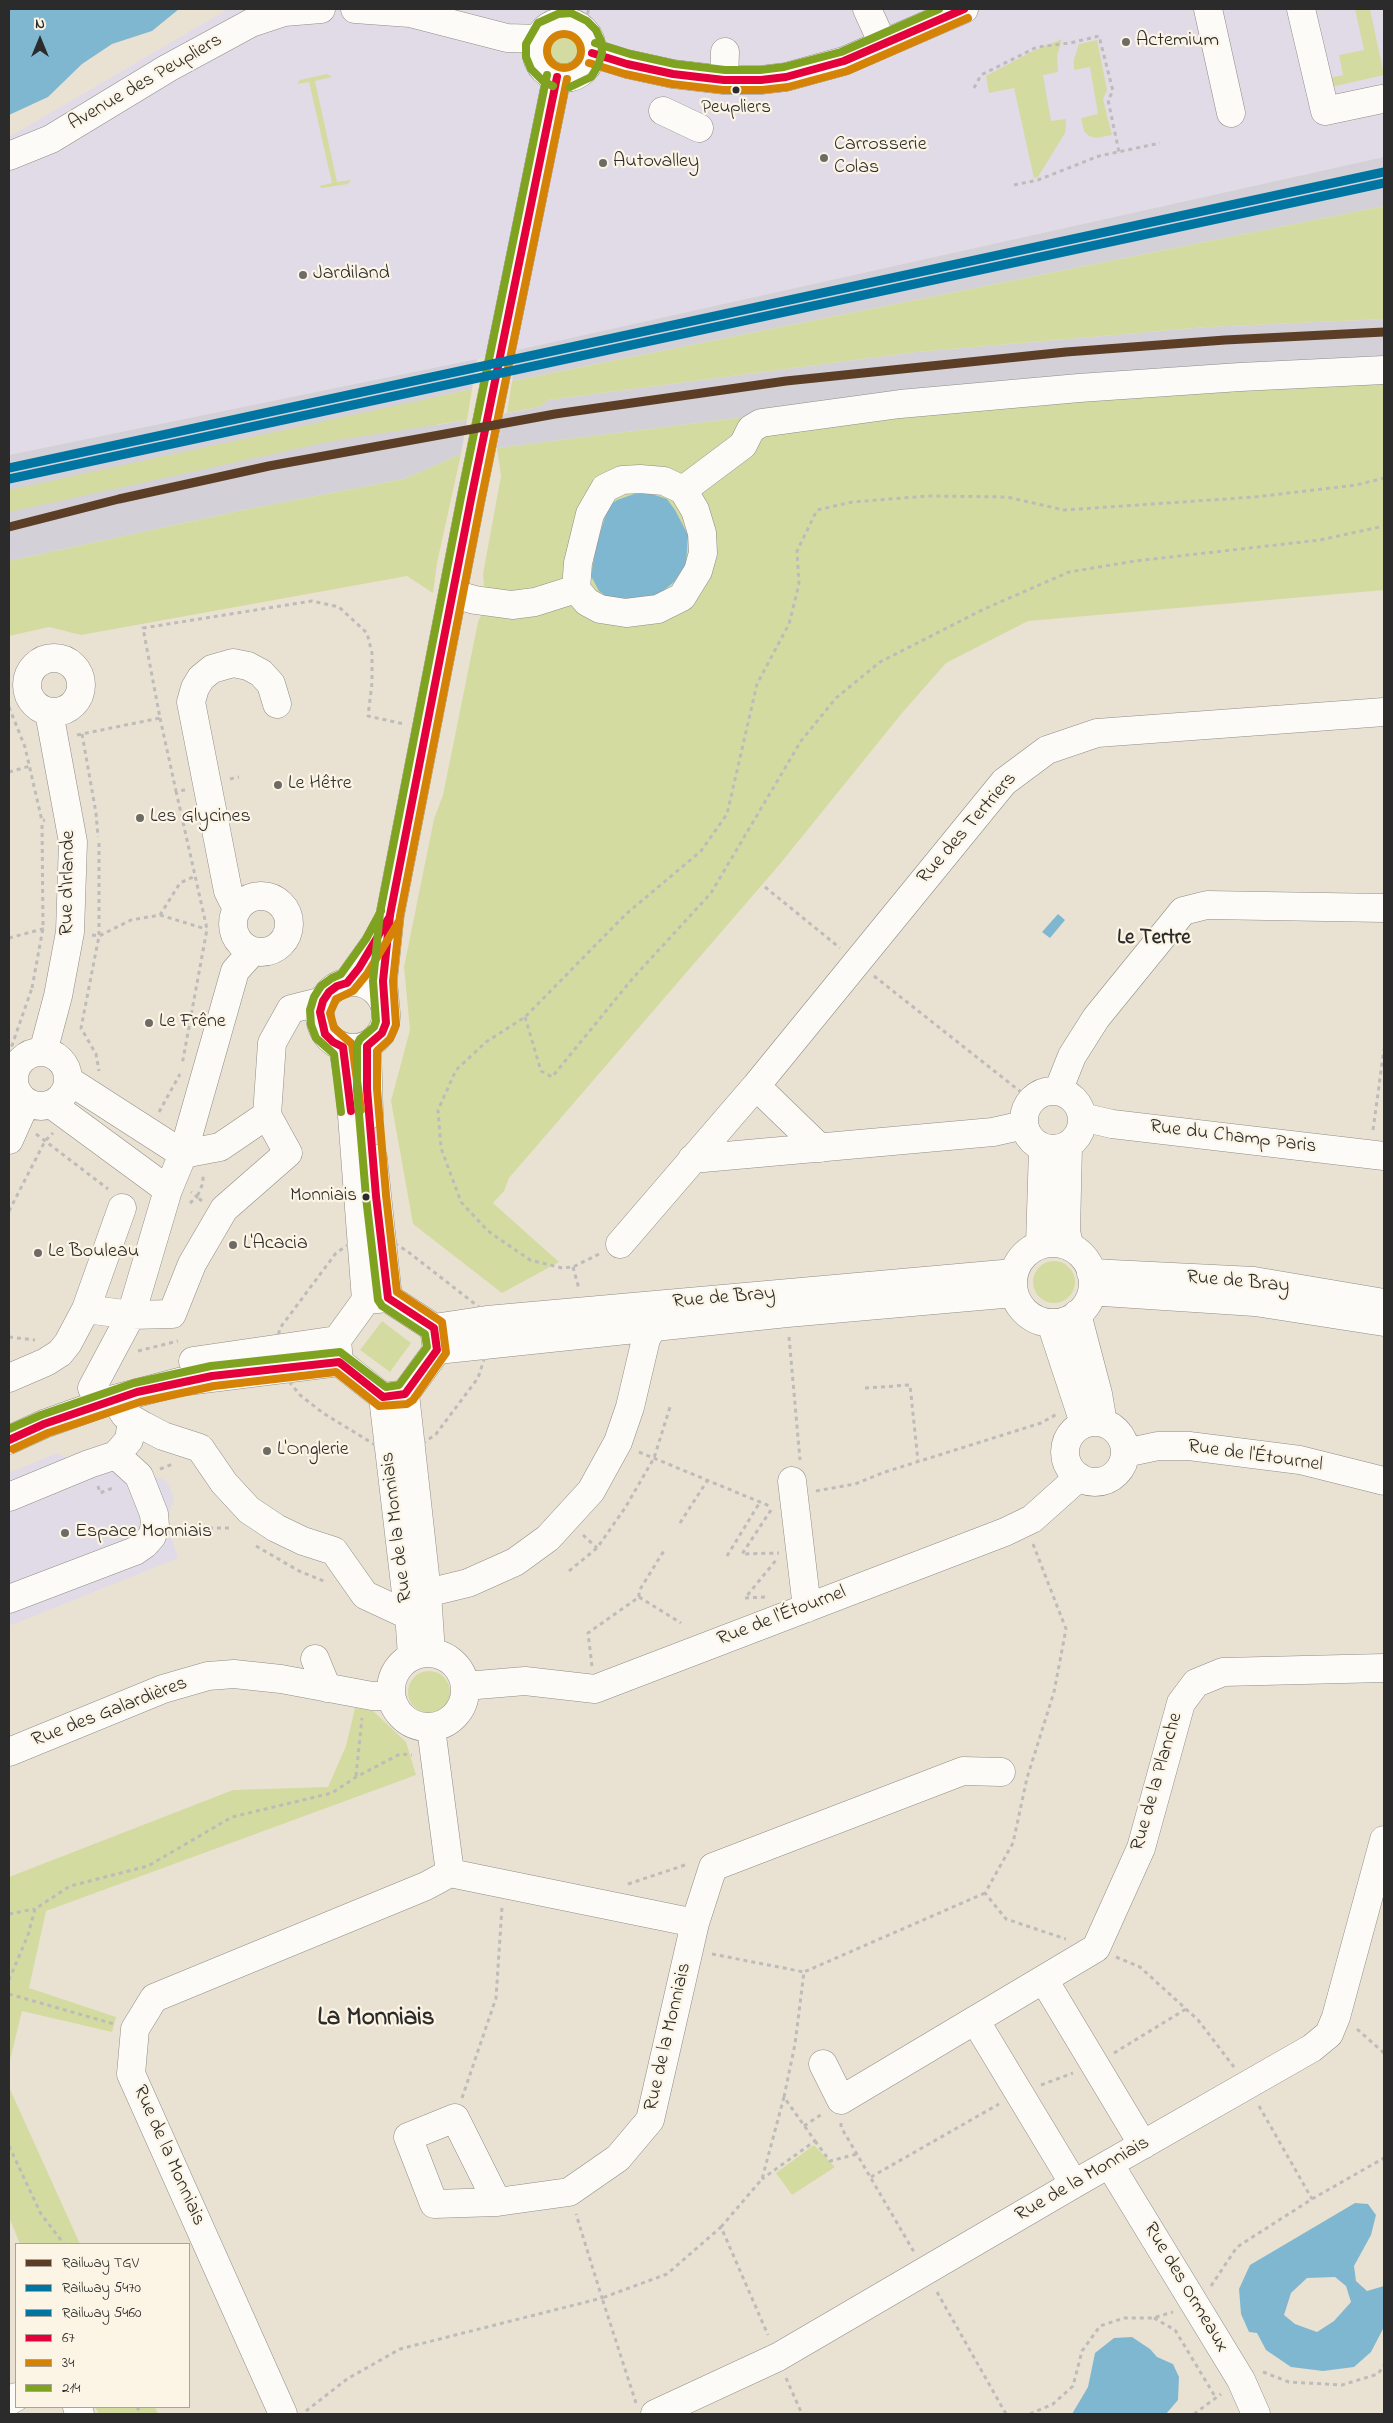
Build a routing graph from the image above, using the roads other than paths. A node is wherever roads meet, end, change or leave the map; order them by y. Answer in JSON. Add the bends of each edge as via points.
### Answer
{"nodes":[{"id":1,"x":321,"y":9,"type":"edge"},
{"id":2,"x":355,"y":9,"type":"edge"},
{"id":3,"x":867,"y":9,"type":"edge"},
{"id":4,"x":964,"y":9,"type":"edge"},
{"id":5,"x":1208,"y":9,"type":"edge"},
{"id":6,"x":1301,"y":9,"type":"edge"},
{"id":7,"x":285,"y":10,"type":"edge"},
{"id":8,"x":581,"y":25,"type":"edge"},
{"id":9,"x":538,"y":39,"type":"junction"},
{"id":10,"x":883,"y":44,"type":"junction"},
{"id":11,"x":725,"y":52,"type":"dead end"},
{"id":12,"x":558,"y":77,"type":"junction"},
{"id":13,"x":724,"y":80,"type":"junction"},
{"id":14,"x":1382,"y":99,"type":"dead end"},
{"id":15,"x":663,"y":111,"type":"dead end"},
{"id":16,"x":1231,"y":113,"type":"dead end"},
{"id":17,"x":699,"y":128,"type":"dead end"},
{"id":18,"x":9,"y":156,"type":"edge"},
{"id":19,"x":1384,"y":370,"type":"edge"},
{"id":20,"x":683,"y":490,"type":"junction"},
{"id":21,"x":576,"y":589,"type":"junction"},
{"id":22,"x":453,"y":594,"type":"junction"},
{"id":23,"x":277,"y":704,"type":"dead end"},
{"id":24,"x":49,"y":712,"type":"dead end"},
{"id":25,"x":1384,"y":712,"type":"edge"},
{"id":26,"x":1384,"y":908,"type":"edge"},
{"id":27,"x":237,"y":909,"type":"junction"},
{"id":28,"x":390,"y":915,"type":"junction"},
{"id":29,"x":252,"y":952,"type":"junction"},
{"id":30,"x":347,"y":982,"type":"junction"},
{"id":31,"x":323,"y":1001,"type":"junction"},
{"id":32,"x":384,"y":1003,"type":"junction"},
{"id":33,"x":355,"y":1047,"type":"junction"},
{"id":34,"x":43,"y":1052,"type":"junction"},
{"id":35,"x":68,"y":1080,"type":"junction"},
{"id":36,"x":756,"y":1086,"type":"junction"},
{"id":37,"x":1058,"y":1091,"type":"junction"},
{"id":38,"x":39,"y":1103,"type":"junction"},
{"id":39,"x":1027,"y":1112,"type":"junction"},
{"id":40,"x":268,"y":1115,"type":"junction"},
{"id":41,"x":1082,"y":1117,"type":"junction"},
{"id":42,"x":9,"y":1140,"type":"edge"},
{"id":43,"x":1056,"y":1147,"type":"junction"},
{"id":44,"x":820,"y":1148,"type":"junction"},
{"id":45,"x":183,"y":1154,"type":"junction"},
{"id":46,"x":1377,"y":1155,"type":"edge"},
{"id":47,"x":692,"y":1159,"type":"junction"},
{"id":48,"x":168,"y":1190,"type":"junction"},
{"id":49,"x":122,"y":1208,"type":"dead end"},
{"id":50,"x":620,"y":1244,"type":"road end"},
{"id":51,"x":1040,"y":1245,"type":"junction"},
{"id":52,"x":1070,"y":1247,"type":"junction"},
{"id":53,"x":1092,"y":1282,"type":"junction"},
{"id":54,"x":1014,"y":1283,"type":"junction"},
{"id":55,"x":377,"y":1299,"type":"junction"},
{"id":56,"x":1384,"y":1303,"type":"edge"},
{"id":57,"x":86,"y":1309,"type":"junction"},
{"id":58,"x":1077,"y":1314,"type":"junction"},
{"id":59,"x":131,"y":1315,"type":"junction"},
{"id":60,"x":1051,"y":1322,"type":"junction"},
{"id":61,"x":1384,"y":1322,"type":"edge"},
{"id":62,"x":652,"y":1328,"type":"junction"},
{"id":63,"x":488,"y":1332,"type":"junction"},
{"id":64,"x":436,"y":1339,"type":"junction"},
{"id":65,"x":338,"y":1351,"type":"junction"},
{"id":66,"x":9,"y":1378,"type":"edge"},
{"id":67,"x":103,"y":1394,"type":"junction"},
{"id":68,"x":394,"y":1396,"type":"junction"},
{"id":69,"x":9,"y":1419,"type":"edge"},
{"id":70,"x":132,"y":1420,"type":"junction"},
{"id":71,"x":1094,"y":1423,"type":"junction"},
{"id":72,"x":9,"y":1440,"type":"edge"},
{"id":73,"x":400,"y":1453,"type":"junction"},
{"id":74,"x":1125,"y":1453,"type":"junction"},
{"id":75,"x":116,"y":1455,"type":"junction"},
{"id":76,"x":1079,"y":1477,"type":"junction"},
{"id":77,"x":792,"y":1481,"type":"road end"},
{"id":78,"x":1384,"y":1482,"type":"edge"},
{"id":79,"x":9,"y":1497,"type":"edge"},
{"id":80,"x":427,"y":1593,"type":"junction"},
{"id":81,"x":9,"y":1599,"type":"edge"},
{"id":82,"x":806,"y":1601,"type":"junction"},
{"id":83,"x":408,"y":1616,"type":"junction"},
{"id":84,"x":421,"y":1655,"type":"junction"},
{"id":85,"x":315,"y":1659,"type":"dead end"},
{"id":86,"x":1384,"y":1668,"type":"edge"},
{"id":87,"x":465,"y":1686,"type":"junction"},
{"id":88,"x":327,"y":1688,"type":"junction"},
{"id":89,"x":378,"y":1695,"type":"junction"},
{"id":90,"x":431,"y":1728,"type":"junction"},
{"id":91,"x":9,"y":1752,"type":"edge"},
{"id":92,"x":1001,"y":1772,"type":"dead end"},
{"id":93,"x":1384,"y":1840,"type":"edge"},
{"id":94,"x":450,"y":1873,"type":"junction"},
{"id":95,"x":695,"y":1923,"type":"junction"},
{"id":96,"x":1044,"y":1980,"type":"junction"},
{"id":97,"x":975,"y":2020,"type":"junction"},
{"id":98,"x":823,"y":2064,"type":"dead end"},
{"id":99,"x":1143,"y":2145,"type":"junction"},
{"id":100,"x":1110,"y":2165,"type":"junction"},
{"id":101,"x":1074,"y":2184,"type":"junction"},
{"id":102,"x":497,"y":2202,"type":"junction"},
{"id":103,"x":646,"y":2410,"type":"edge"},
{"id":104,"x":283,"y":2414,"type":"edge"},
{"id":105,"x":1256,"y":2414,"type":"edge"}],
"edges":[{"from":1,"to":7,"type":"street","name":"Avenue des Peupliers"},
{"from":2,"to":9,"type":"street","via":[[410,13],[507,38]]},
{"from":3,"to":10,"type":"street"},
{"from":4,"to":10,"type":"street"},
{"from":5,"to":16,"type":"street"},
{"from":6,"to":14,"type":"street","via":[[1325,111]]},
{"from":7,"to":18,"type":"street","name":"Avenue des Peupliers","via":[[251,22],[51,139]]},
{"from":8,"to":9,"type":"street","via":[[552,26]]},
{"from":8,"to":12,"type":"street","via":[[589,62],[576,75]]},
{"from":8,"to":13,"type":"street","via":[[650,70]]},
{"from":9,"to":12,"type":"street","via":[[539,63]]},
{"from":10,"to":13,"type":"street","via":[[844,61],[786,77]]},
{"from":11,"to":13,"type":"street"},
{"from":12,"to":22,"type":"street"},
{"from":15,"to":17,"type":"street"},
{"from":19,"to":20,"type":"street","via":[[1078,388],[900,404],[761,423],[751,429],[743,445]]},
{"from":20,"to":21,"type":"street","via":[[664,481],[640,479],[622,480],[605,488],[590,514],[578,563]]},
{"from":20,"to":21,"type":"street","via":[[695,510],[702,533],[703,553],[698,571],[682,597],[658,609],[626,613],[600,609],[587,602]]},
{"from":21,"to":22,"type":"street","via":[[535,602],[512,605]]},
{"from":22,"to":28,"type":"street"},
{"from":23,"to":27,"type":"street","via":[[271,684],[261,673],[234,663],[212,669],[201,678],[191,702],[228,891]]},
{"from":24,"to":34,"type":"street","name":"Rue d'Irlande","via":[[73,842],[70,932]]},
{"from":25,"to":36,"type":"street","name":"Rue des Tertriers","via":[[1097,733],[1047,750],[1004,782]]},
{"from":26,"to":37,"type":"street","via":[[1207,905],[1184,911],[1096,1018],[1072,1056]]},
{"from":27,"to":29,"type":"street","via":[[233,918],[236,937],[243,947]]},
{"from":27,"to":29,"type":"street","via":[[252,897],[262,896],[272,898],[287,911],[289,933],[284,942],[272,951]]},
{"from":28,"to":30,"type":"street","via":[[375,944]]},
{"from":28,"to":32,"type":"street"},
{"from":29,"to":45,"type":"street","via":[[235,971]]},
{"from":30,"to":31,"type":"street","via":[[337,986]]},
{"from":30,"to":32,"type":"street","via":[[370,986]]},
{"from":31,"to":33,"type":"street","via":[[320,1012],[323,1028],[333,1042]]},
{"from":31,"to":40,"type":"street","via":[[291,1009],[272,1043]]},
{"from":32,"to":33,"type":"street","via":[[386,1023],[382,1033]]},
{"from":33,"to":55,"type":"street","via":[[350,1090]]},
{"from":34,"to":35,"type":"street","via":[[56,1056],[63,1063]]},
{"from":34,"to":38,"type":"street","via":[[25,1058],[15,1071],[14,1081],[16,1090]]},
{"from":35,"to":38,"type":"street","via":[[65,1092]]},
{"from":35,"to":45,"type":"street"},
{"from":36,"to":44,"type":"street"},
{"from":36,"to":47,"type":"street","name":"Rue des Tertriers"},
{"from":37,"to":39,"type":"street","via":[[1039,1094]]},
{"from":37,"to":41,"type":"street","via":[[1075,1100]]},
{"from":38,"to":42,"type":"street"},
{"from":38,"to":48,"type":"street"},
{"from":39,"to":43,"type":"street","via":[[1031,1139]]},
{"from":39,"to":44,"type":"street","via":[[993,1132]]},
{"from":40,"to":45,"type":"street","via":[[220,1147]]},
{"from":40,"to":59,"type":"street","via":[[288,1153],[224,1209],[192,1264],[172,1314]]},
{"from":41,"to":43,"type":"street","via":[[1080,1133]]},
{"from":41,"to":46,"type":"street","name":"Rue du Champ Paris","via":[[1112,1124]]},
{"from":43,"to":51,"type":"street"},
{"from":43,"to":52,"type":"street"},
{"from":44,"to":47,"type":"street"},
{"from":45,"to":48,"type":"street"},
{"from":47,"to":50,"type":"street","name":"Rue des Tertriers"},
{"from":48,"to":59,"type":"street"},
{"from":49,"to":57,"type":"street"},
{"from":51,"to":52,"type":"street","via":[[1050,1243]]},
{"from":51,"to":54,"type":"street","via":[[1019,1261]]},
{"from":52,"to":53,"type":"street","via":[[1080,1253]]},
{"from":53,"to":56,"type":"street","name":"Rue de Bray","via":[[1254,1281]]},
{"from":53,"to":58,"type":"street","via":[[1089,1300]]},
{"from":53,"to":61,"type":"street","name":"Rue de Bray"},
{"from":54,"to":60,"type":"street","via":[[1019,1304],[1028,1314]]},
{"from":54,"to":62,"type":"street","name":"Rue de Bray"},
{"from":54,"to":63,"type":"street","name":"Rue de Bray"},
{"from":55,"to":64,"type":"street"},
{"from":55,"to":65,"type":"street"},
{"from":57,"to":59,"type":"street"},
{"from":57,"to":66,"type":"street","via":[[60,1353]]},
{"from":58,"to":60,"type":"street"},
{"from":58,"to":71,"type":"street","via":[[1098,1394]]},
{"from":59,"to":67,"type":"street"},
{"from":60,"to":71,"type":"street"},
{"from":62,"to":63,"type":"street","name":"Rue de Bray"},
{"from":62,"to":80,"type":"street","via":[[646,1339],[618,1442],[591,1492],[548,1538],[515,1562],[468,1583]]},
{"from":63,"to":64,"type":"street","name":"Rue de Bray"},
{"from":64,"to":68,"type":"street"},
{"from":65,"to":67,"type":"street","via":[[277,1350],[179,1382]]},
{"from":65,"to":68,"type":"street"},
{"from":67,"to":69,"type":"street"},
{"from":67,"to":70,"type":"street"},
{"from":67,"to":72,"type":"street"},
{"from":68,"to":73,"type":"street","name":"Rue de la Monniais"},
{"from":70,"to":75,"type":"street","via":[[129,1440]]},
{"from":70,"to":83,"type":"street","via":[[163,1436],[200,1448],[224,1483],[249,1510],[285,1533],[334,1551],[365,1595]]},
{"from":71,"to":74,"type":"street","via":[[1112,1427],[1124,1443]]},
{"from":71,"to":76,"type":"street","via":[[1068,1437],[1065,1446],[1067,1464]]},
{"from":73,"to":80,"type":"street","name":"Rue de la Monniais"},
{"from":73,"to":83,"type":"street","name":"Rue de la Monniais"},
{"from":74,"to":76,"type":"street","via":[[1119,1470],[1111,1477],[1099,1482]]},
{"from":74,"to":78,"type":"street","name":"Rue de l'Étournel","via":[[1158,1446],[1189,1446],[1300,1460]]},
{"from":75,"to":79,"type":"street"},
{"from":75,"to":81,"type":"street","via":[[139,1476],[154,1514],[152,1536],[135,1551]]},
{"from":76,"to":82,"type":"street","name":"Rue de l'Étournel","via":[[1032,1519],[1005,1532]]},
{"from":77,"to":82,"type":"street","via":[[784,1512]]},
{"from":80,"to":84,"type":"street","name":"Rue de la Monniais"},
{"from":82,"to":87,"type":"street","name":"Rue de l'Étournel","via":[[595,1689],[525,1680]]},
{"from":83,"to":84,"type":"street","name":"Rue de la Monniais"},
{"from":84,"to":87,"type":"street","via":[[443,1656],[462,1674]]},
{"from":84,"to":89,"type":"street","via":[[402,1663],[390,1684]]},
{"from":85,"to":88,"type":"street"},
{"from":86,"to":96,"type":"street","name":"Rue de la Planche","via":[[1223,1672],[1196,1683],[1180,1703],[1141,1848],[1096,1948]]},
{"from":87,"to":90,"type":"street","via":[[464,1701],[457,1714],[446,1724]]},
{"from":88,"to":89,"type":"street","name":"Rue des Galardières"},
{"from":88,"to":91,"type":"street","name":"Rue des Galardières","via":[[234,1674],[208,1676],[163,1689]]},
{"from":89,"to":90,"type":"street","via":[[405,1720]]},
{"from":90,"to":94,"type":"street"},
{"from":92,"to":95,"type":"street","name":"Rue de la Monniais","via":[[963,1771],[713,1867]]},
{"from":93,"to":99,"type":"street","name":"Rue de la Monniais","via":[[1329,2034],[1312,2048]]},
{"from":94,"to":95,"type":"street"},
{"from":94,"to":104,"type":"street","name":"Rue de la Monniais","via":[[426,1886],[154,1998],[135,2029],[131,2074]]},
{"from":95,"to":102,"type":"street","name":"Rue de la Monniais","via":[[650,2120],[618,2158],[569,2192]]},
{"from":96,"to":97,"type":"street"},
{"from":96,"to":99,"type":"street"},
{"from":97,"to":98,"type":"street","via":[[841,2100]]},
{"from":97,"to":101,"type":"street"},
{"from":99,"to":100,"type":"street","name":"Rue de la Monniais"},
{"from":100,"to":101,"type":"street","name":"Rue de la Monniais"},
{"from":100,"to":105,"type":"street","name":"Rue des Ormeaux","via":[[1251,2376]]},
{"from":101,"to":103,"type":"street","name":"Rue de la Monniais","via":[[778,2358]]},
{"from":102,"to":102,"type":"street","name":"Rue de la Monniais","via":[[434,2204],[408,2137],[455,2118]]}]}
